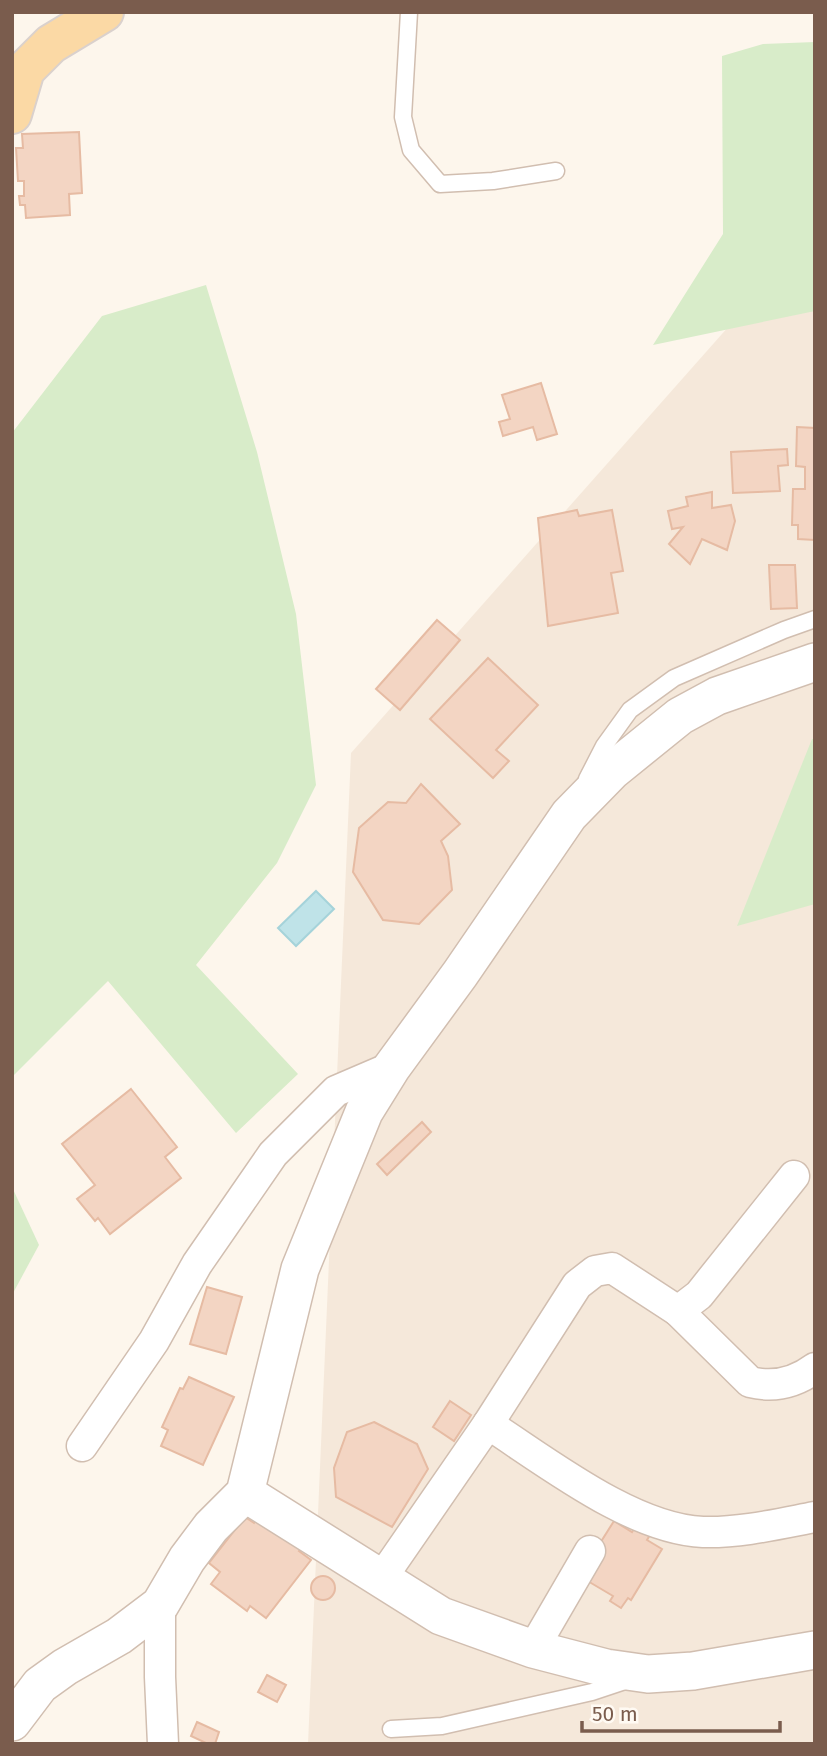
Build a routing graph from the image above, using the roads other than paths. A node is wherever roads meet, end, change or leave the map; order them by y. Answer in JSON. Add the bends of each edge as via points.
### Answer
{"nodes":[{"id":1,"x":104,"y":12,"type":"edge"},
{"id":2,"x":409,"y":12,"type":"edge"},
{"id":3,"x":12,"y":114,"type":"edge"},
{"id":4,"x":556,"y":171,"type":"dead end"},
{"id":5,"x":815,"y":620,"type":"edge"},
{"id":6,"x":815,"y":662,"type":"edge"},
{"id":7,"x":569,"y":815,"type":"junction"},
{"id":8,"x":392,"y":1067,"type":"junction"},
{"id":9,"x":794,"y":1176,"type":"dead end"},
{"id":10,"x":678,"y":1311,"type":"junction"},
{"id":11,"x":815,"y":1368,"type":"edge"},
{"id":12,"x":488,"y":1424,"type":"junction"},
{"id":13,"x":82,"y":1446,"type":"dead end"},
{"id":14,"x":245,"y":1493,"type":"junction"},
{"id":15,"x":815,"y":1517,"type":"edge"},
{"id":16,"x":590,"y":1550,"type":"dead end"},
{"id":17,"x":381,"y":1579,"type":"junction"},
{"id":18,"x":160,"y":1605,"type":"junction"},
{"id":19,"x":533,"y":1648,"type":"junction"},
{"id":20,"x":815,"y":1650,"type":"edge"},
{"id":21,"x":648,"y":1674,"type":"junction"},
{"id":22,"x":12,"y":1722,"type":"edge"},
{"id":23,"x":391,"y":1728,"type":"dead end"},
{"id":24,"x":163,"y":1744,"type":"edge"}],
"edges":[{"from":1,"to":3,"type":"main road","via":[[51,44],[25,70]]},
{"from":2,"to":4,"type":"lane","via":[[403,117],[411,150],[440,184]]},
{"from":5,"to":7,"type":"lane","via":[[674,678],[630,710],[604,746]]},
{"from":6,"to":7,"type":"street","via":[[717,696],[680,716],[612,771]]},
{"from":7,"to":8,"type":"street"},
{"from":8,"to":13,"type":"street","via":[[336,1091],[273,1154]]},
{"from":8,"to":14,"type":"street","via":[[364,1112],[300,1269]]},
{"from":9,"to":10,"type":"street","via":[[699,1295]]},
{"from":10,"to":11,"type":"street","via":[[750,1382],[765,1386],[793,1382]]},
{"from":10,"to":12,"type":"street","via":[[611,1268],[595,1271],[577,1285]]},
{"from":12,"to":15,"type":"street","via":[[615,1505],[663,1525],[702,1532]]},
{"from":12,"to":17,"type":"street"},
{"from":14,"to":17,"type":"street"},
{"from":14,"to":18,"type":"street","via":[[211,1527]]},
{"from":16,"to":19,"type":"street"},
{"from":17,"to":19,"type":"street","via":[[441,1616]]},
{"from":18,"to":22,"type":"street","via":[[40,1685]]},
{"from":18,"to":24,"type":"street"},
{"from":19,"to":21,"type":"street"},
{"from":20,"to":21,"type":"street"},
{"from":21,"to":23,"type":"lane","via":[[592,1692],[442,1726]]}]}
